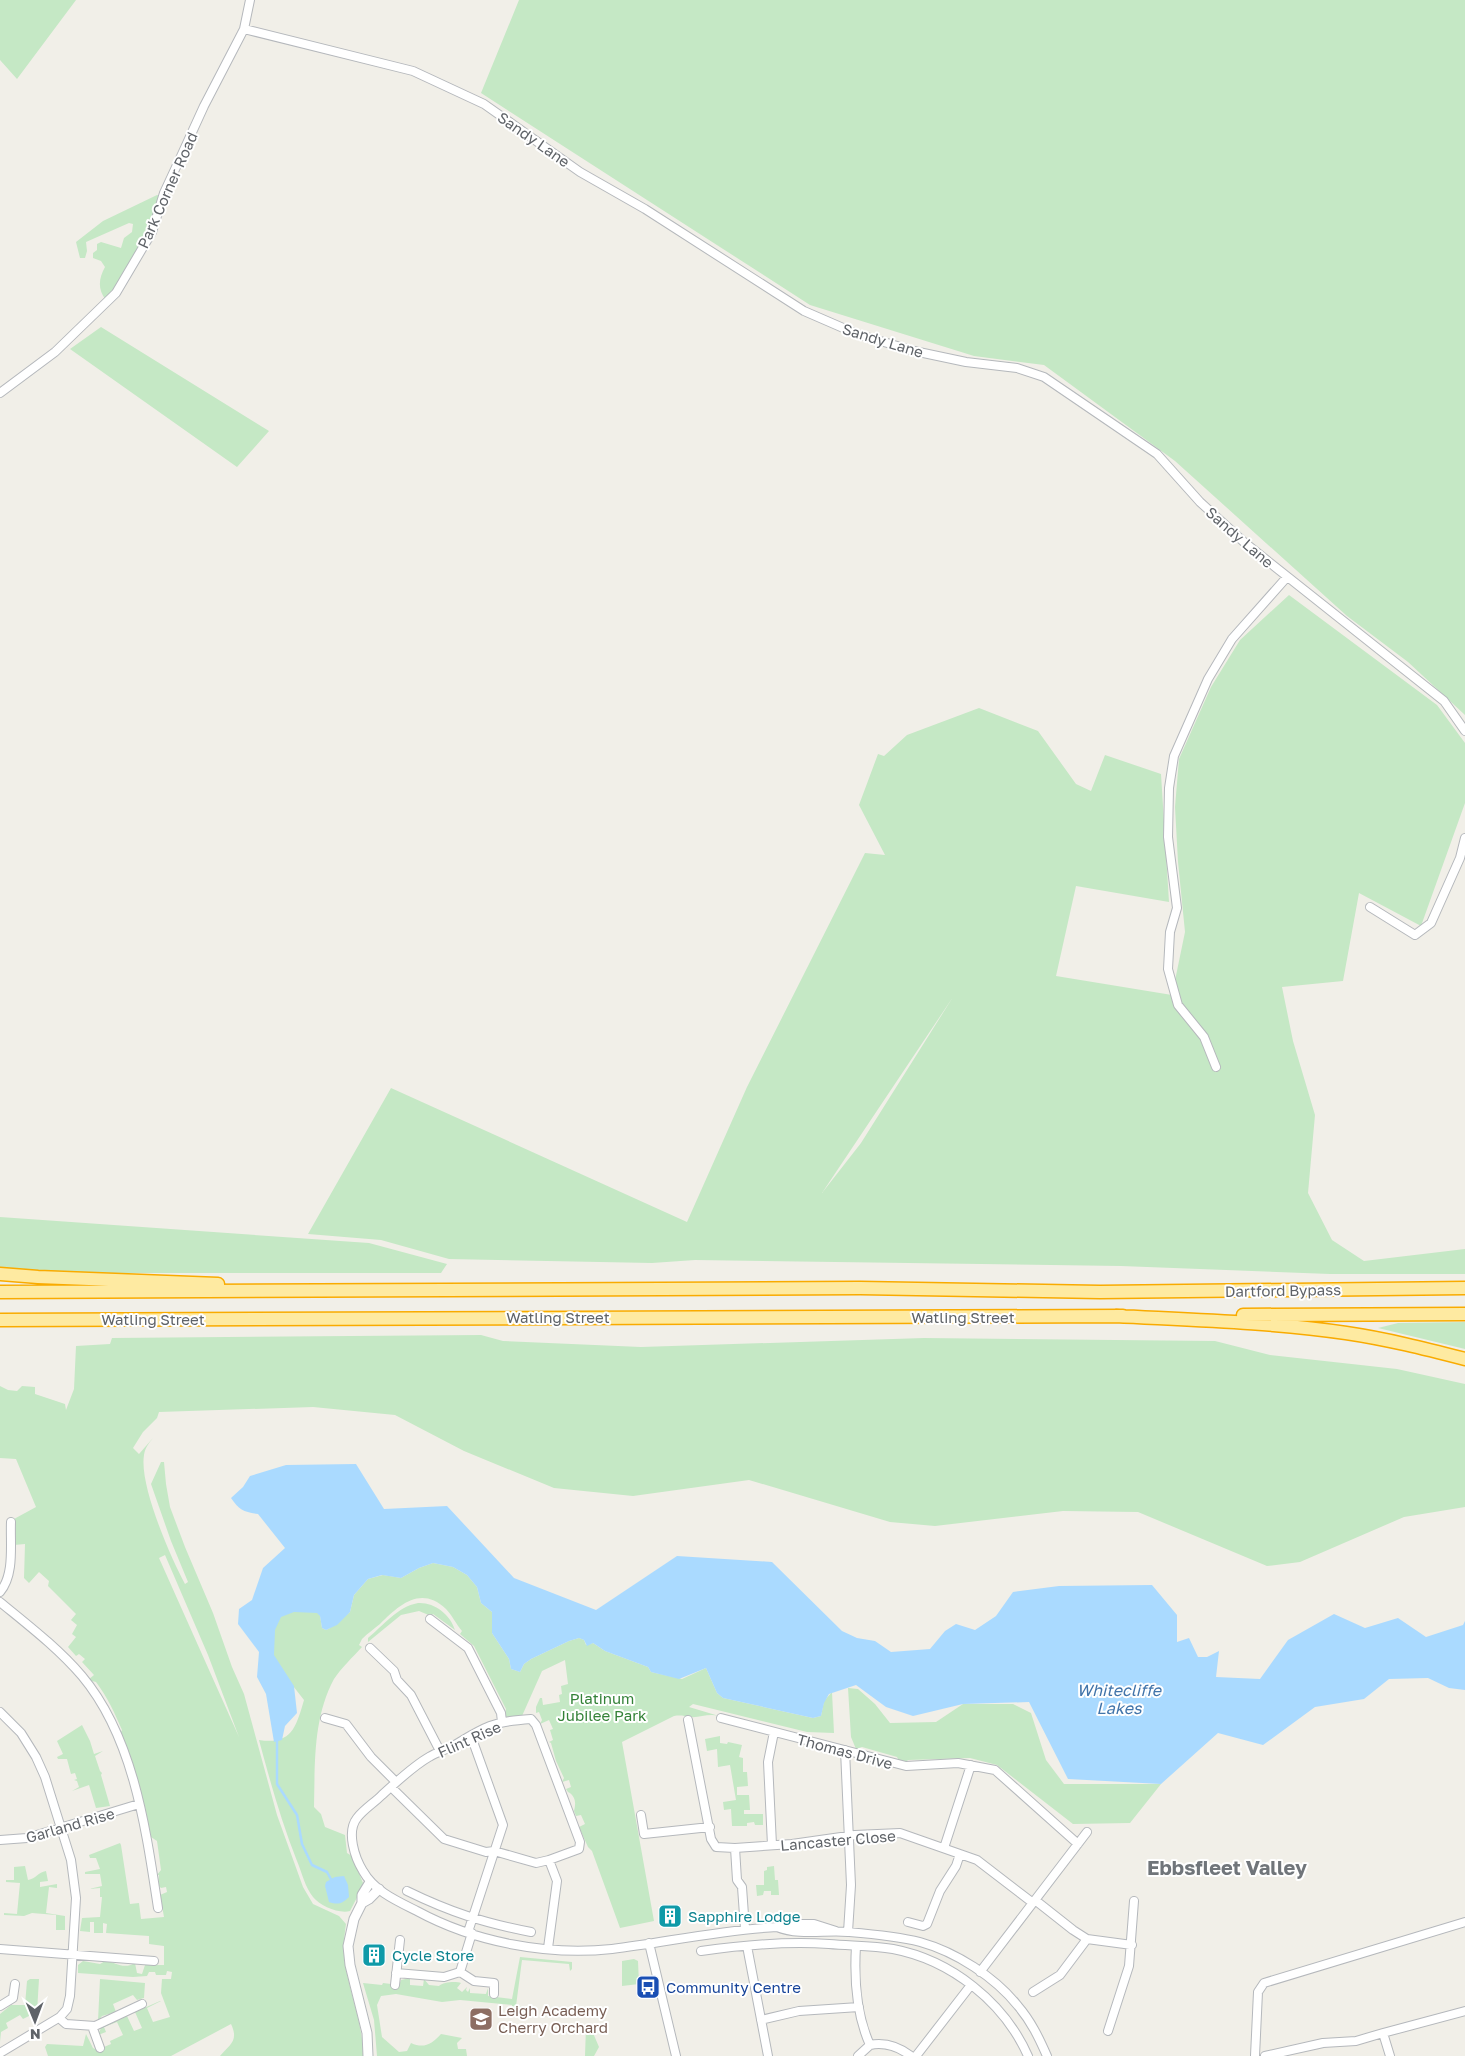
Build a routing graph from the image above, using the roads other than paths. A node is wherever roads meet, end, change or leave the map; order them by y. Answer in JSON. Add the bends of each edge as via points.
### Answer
{"nodes":[{"id":1,"x":250,"y":0,"type":"edge"},
{"id":2,"x":244,"y":29,"type":"junction"},
{"id":3,"x":0,"y":393,"type":"edge"},
{"id":4,"x":1287,"y":577,"type":"junction"},
{"id":5,"x":1465,"y":731,"type":"edge"},
{"id":6,"x":1465,"y":838,"type":"edge"},
{"id":7,"x":1370,"y":907,"type":"dead end"},
{"id":8,"x":1216,"y":1067,"type":"dead end"},
{"id":9,"x":0,"y":1274,"type":"edge"},
{"id":10,"x":1465,"y":1288,"type":"edge"},
{"id":11,"x":335,"y":1291,"type":"junction"},
{"id":12,"x":0,"y":1292,"type":"edge"},
{"id":13,"x":1100,"y":1292,"type":"joint"},
{"id":14,"x":1465,"y":1314,"type":"edge"},
{"id":15,"x":1122,"y":1316,"type":"junction"},
{"id":16,"x":0,"y":1320,"type":"edge"},
{"id":17,"x":1465,"y":1358,"type":"edge"},
{"id":18,"x":11,"y":1522,"type":"dead end"},
{"id":19,"x":0,"y":1592,"type":"edge"},
{"id":20,"x":0,"y":1602,"type":"edge"},
{"id":21,"x":430,"y":1619,"type":"dead end"},
{"id":22,"x":370,"y":1648,"type":"dead end"},
{"id":23,"x":1,"y":1716,"type":"edge"},
{"id":24,"x":325,"y":1718,"type":"dead end"},
{"id":25,"x":721,"y":1718,"type":"dead end"},
{"id":26,"x":688,"y":1720,"type":"dead end"},
{"id":27,"x":502,"y":1722,"type":"junction"},
{"id":28,"x":774,"y":1732,"type":"junction"},
{"id":29,"x":471,"y":1736,"type":"junction"},
{"id":30,"x":845,"y":1750,"type":"junction"},
{"id":31,"x":440,"y":1752,"type":"junction"},
{"id":32,"x":971,"y":1764,"type":"junction"},
{"id":33,"x":393,"y":1785,"type":"junction"},
{"id":34,"x":139,"y":1804,"type":"junction"},
{"id":35,"x":641,"y":1815,"type":"dead end"},
{"id":36,"x":710,"y":1827,"type":"junction"},
{"id":37,"x":61,"y":1828,"type":"junction"},
{"id":38,"x":1087,"y":1832,"type":"dead end"},
{"id":39,"x":848,"y":1837,"type":"junction"},
{"id":40,"x":0,"y":1840,"type":"edge"},
{"id":41,"x":1078,"y":1844,"type":"junction"},
{"id":42,"x":772,"y":1845,"type":"junction"},
{"id":43,"x":735,"y":1848,"type":"junction"},
{"id":44,"x":944,"y":1848,"type":"junction"},
{"id":45,"x":495,"y":1851,"type":"junction"},
{"id":46,"x":960,"y":1854,"type":"junction"},
{"id":47,"x":549,"y":1860,"type":"junction"},
{"id":48,"x":370,"y":1882,"type":"junction"},
{"id":49,"x":379,"y":1889,"type":"junction"},
{"id":50,"x":407,"y":1891,"type":"dead end"},
{"id":51,"x":1134,"y":1901,"type":"dead end"},
{"id":52,"x":1034,"y":1902,"type":"junction"},
{"id":53,"x":362,"y":1903,"type":"junction"},
{"id":54,"x":158,"y":1908,"type":"dead end"},
{"id":55,"x":472,"y":1919,"type":"junction"},
{"id":56,"x":908,"y":1922,"type":"dead end"},
{"id":57,"x":1465,"y":1922,"type":"edge"},
{"id":58,"x":745,"y":1929,"type":"junction"},
{"id":59,"x":531,"y":1932,"type":"dead end"},
{"id":60,"x":848,"y":1932,"type":"junction"},
{"id":61,"x":470,"y":1933,"type":"junction"},
{"id":62,"x":1087,"y":1939,"type":"junction"},
{"id":63,"x":400,"y":1940,"type":"dead end"},
{"id":64,"x":649,"y":1943,"type":"junction"},
{"id":65,"x":1132,"y":1945,"type":"junction"},
{"id":66,"x":747,"y":1946,"type":"junction"},
{"id":67,"x":856,"y":1946,"type":"junction"},
{"id":68,"x":548,"y":1948,"type":"junction"},
{"id":69,"x":0,"y":1949,"type":"edge"},
{"id":70,"x":701,"y":1951,"type":"dead end"},
{"id":71,"x":72,"y":1954,"type":"junction"},
{"id":72,"x":154,"y":1961,"type":"dead end"},
{"id":73,"x":460,"y":1972,"type":"junction"},
{"id":74,"x":980,"y":1972,"type":"junction"},
{"id":75,"x":396,"y":1973,"type":"junction"},
{"id":76,"x":15,"y":1984,"type":"dead end"},
{"id":77,"x":395,"y":1985,"type":"dead end"},
{"id":78,"x":971,"y":1985,"type":"junction"},
{"id":79,"x":1033,"y":1992,"type":"dead end"},
{"id":80,"x":494,"y":1994,"type":"dead end"},
{"id":81,"x":142,"y":2004,"type":"dead end"},
{"id":82,"x":0,"y":2006,"type":"edge"},
{"id":83,"x":859,"y":2007,"type":"junction"},
{"id":84,"x":1465,"y":2011,"type":"edge"},
{"id":85,"x":59,"y":2018,"type":"junction"},
{"id":86,"x":761,"y":2020,"type":"junction"},
{"id":87,"x":92,"y":2026,"type":"junction"},
{"id":88,"x":1108,"y":2030,"type":"dead end"},
{"id":89,"x":1383,"y":2033,"type":"junction"},
{"id":90,"x":870,"y":2045,"type":"junction"},
{"id":91,"x":100,"y":2048,"type":"dead end"},
{"id":92,"x":0,"y":2053,"type":"edge"},
{"id":93,"x":368,"y":2056,"type":"edge"},
{"id":94,"x":676,"y":2056,"type":"edge"},
{"id":95,"x":768,"y":2056,"type":"edge"},
{"id":96,"x":858,"y":2056,"type":"edge"},
{"id":97,"x":911,"y":2056,"type":"edge"},
{"id":98,"x":916,"y":2056,"type":"edge"},
{"id":99,"x":1028,"y":2056,"type":"edge"},
{"id":100,"x":1047,"y":2056,"type":"edge"},
{"id":101,"x":1255,"y":2056,"type":"edge"},
{"id":102,"x":1265,"y":2056,"type":"edge"},
{"id":103,"x":1390,"y":2056,"type":"edge"}],
"edges":[{"from":1,"to":2,"type":"street","name":"Park Corner Road"},
{"from":2,"to":3,"type":"street","name":"Park Corner Road","via":[[186,144],[164,193],[152,232],[116,293],[55,352]]},
{"from":2,"to":4,"type":"street","name":"Sandy Lane","via":[[413,71],[484,104],[580,172],[645,209],[804,311],[857,334],[914,351],[1017,368],[1044,377],[1157,454],[1200,502]]},
{"from":4,"to":5,"type":"street","name":"Sandy Lane","via":[[1444,701]]},
{"from":4,"to":8,"type":"street","via":[[1232,639],[1208,679],[1174,756],[1169,788],[1168,837],[1177,908],[1170,932],[1168,969],[1178,1004],[1204,1037]]},
{"from":6,"to":7,"type":"street","via":[[1460,858],[1431,923],[1415,934]]},
{"from":9,"to":11,"type":"highway"},
{"from":10,"to":13,"type":"highway","name":"Dartford Bypass"},
{"from":11,"to":12,"type":"highway","name":"Watling Street"},
{"from":11,"to":13,"type":"highway","name":"Watling Street","via":[[860,1288]]},
{"from":14,"to":15,"type":"highway","name":"Dartford Bypass"},
{"from":15,"to":16,"type":"highway","name":"Watling Street"},
{"from":15,"to":17,"type":"highway","via":[[1270,1324],[1346,1333]]},
{"from":18,"to":19,"type":"street","via":[[9,1573]]},
{"from":20,"to":34,"type":"street","via":[[63,1657],[82,1676],[101,1703],[115,1728]]},
{"from":21,"to":27,"type":"street","via":[[468,1648],[501,1713]]},
{"from":22,"to":31,"type":"street","via":[[394,1671],[397,1680],[411,1694]]},
{"from":23,"to":37,"type":"street","via":[[21,1733],[34,1752]]},
{"from":24,"to":33,"type":"street","via":[[346,1724]]},
{"from":25,"to":28,"type":"street","name":"Thomas Drive"},
{"from":26,"to":36,"type":"street"},
{"from":27,"to":29,"type":"street","name":"Flint Rise"},
{"from":27,"to":47,"type":"street","name":"Flint Rise","via":[[531,1719],[536,1725],[580,1841],[578,1849]]},
{"from":28,"to":30,"type":"street","name":"Thomas Drive"},
{"from":28,"to":42,"type":"street","via":[[768,1760]]},
{"from":29,"to":31,"type":"street","name":"Flint Rise"},
{"from":29,"to":45,"type":"street","via":[[502,1824]]},
{"from":30,"to":32,"type":"street","name":"Thomas Drive","via":[[906,1766]]},
{"from":30,"to":39,"type":"street"},
{"from":31,"to":33,"type":"street","name":"Flint Rise","via":[[424,1760]]},
{"from":32,"to":41,"type":"street","name":"Thomas Drive","via":[[995,1770]]},
{"from":32,"to":44,"type":"street"},
{"from":33,"to":45,"type":"street","via":[[443,1838],[486,1852]]},
{"from":33,"to":48,"type":"street","name":"Flint Rise","via":[[359,1815],[353,1826],[356,1856]]},
{"from":34,"to":37,"type":"street","name":"Garland Rise"},
{"from":34,"to":54,"type":"street"},
{"from":35,"to":36,"type":"street","via":[[644,1834]]},
{"from":36,"to":43,"type":"street","via":[[716,1847]]},
{"from":37,"to":40,"type":"street","name":"Garland Rise","via":[[27,1838]]},
{"from":37,"to":71,"type":"street","via":[[75,1880]]},
{"from":38,"to":41,"type":"street"},
{"from":39,"to":42,"type":"street","name":"Lancaster Close"},
{"from":39,"to":44,"type":"street","name":"Lancaster Close","via":[[900,1833]]},
{"from":39,"to":60,"type":"street"},
{"from":41,"to":52,"type":"street"},
{"from":42,"to":43,"type":"street","name":"Lancaster Close"},
{"from":43,"to":58,"type":"street"},
{"from":44,"to":46,"type":"street","name":"Lancaster Close"},
{"from":45,"to":47,"type":"street","via":[[536,1863]]},
{"from":45,"to":55,"type":"street"},
{"from":46,"to":52,"type":"street","name":"Lancaster Close","via":[[977,1860]]},
{"from":46,"to":56,"type":"street","via":[[927,1924]]},
{"from":47,"to":68,"type":"street","via":[[557,1881]]},
{"from":48,"to":49,"type":"street"},
{"from":48,"to":53,"type":"street","via":[[362,1895]]},
{"from":49,"to":53,"type":"street"},
{"from":49,"to":61,"type":"street","via":[[420,1913]]},
{"from":50,"to":55,"type":"street"},
{"from":51,"to":65,"type":"street"},
{"from":52,"to":62,"type":"street","name":"Lancaster Close"},
{"from":52,"to":74,"type":"street"},
{"from":53,"to":93,"type":"street","via":[[351,1927],[348,1955],[367,2033]]},
{"from":55,"to":59,"type":"street"},
{"from":55,"to":61,"type":"street"},
{"from":57,"to":101,"type":"street","via":[[1264,1983],[1258,1992]]},
{"from":58,"to":60,"type":"street","via":[[814,1924]]},
{"from":58,"to":64,"type":"street"},
{"from":60,"to":74,"type":"street","via":[[921,1942],[947,1952]]},
{"from":61,"to":68,"type":"street"},
{"from":61,"to":73,"type":"street"},
{"from":62,"to":65,"type":"street"},
{"from":62,"to":79,"type":"street","via":[[1060,1974]]},
{"from":63,"to":75,"type":"street"},
{"from":64,"to":68,"type":"street","via":[[597,1950]]},
{"from":64,"to":94,"type":"street"},
{"from":65,"to":88,"type":"street","via":[[1130,1966]]},
{"from":66,"to":67,"type":"street","via":[[815,1942]]},
{"from":66,"to":70,"type":"street"},
{"from":66,"to":86,"type":"street"},
{"from":67,"to":78,"type":"street","via":[[890,1948],[914,1955],[950,1971]]},
{"from":67,"to":83,"type":"street","via":[[854,1974]]},
{"from":69,"to":71,"type":"street"},
{"from":71,"to":72,"type":"street"},
{"from":71,"to":85,"type":"street","via":[[69,2004]]},
{"from":73,"to":75,"type":"street","via":[[445,1977]]},
{"from":73,"to":80,"type":"street","via":[[474,1982],[494,1983]]},
{"from":74,"to":100,"type":"street","via":[[1019,2006]]},
{"from":75,"to":77,"type":"street"},
{"from":76,"to":82,"type":"street","via":[[13,1998]]},
{"from":78,"to":98,"type":"street"},
{"from":78,"to":99,"type":"street","via":[[1003,2015]]},
{"from":81,"to":87,"type":"street"},
{"from":83,"to":86,"type":"street","via":[[799,2011]]},
{"from":83,"to":90,"type":"street"},
{"from":84,"to":89,"type":"street"},
{"from":85,"to":87,"type":"street","via":[[66,2024]]},
{"from":85,"to":92,"type":"street"},
{"from":86,"to":95,"type":"street"},
{"from":87,"to":91,"type":"street"},
{"from":89,"to":102,"type":"street","via":[[1356,2041],[1323,2043]]},
{"from":89,"to":103,"type":"street"},
{"from":90,"to":96,"type":"street"},
{"from":90,"to":97,"type":"street","via":[[894,2046]]}]}
